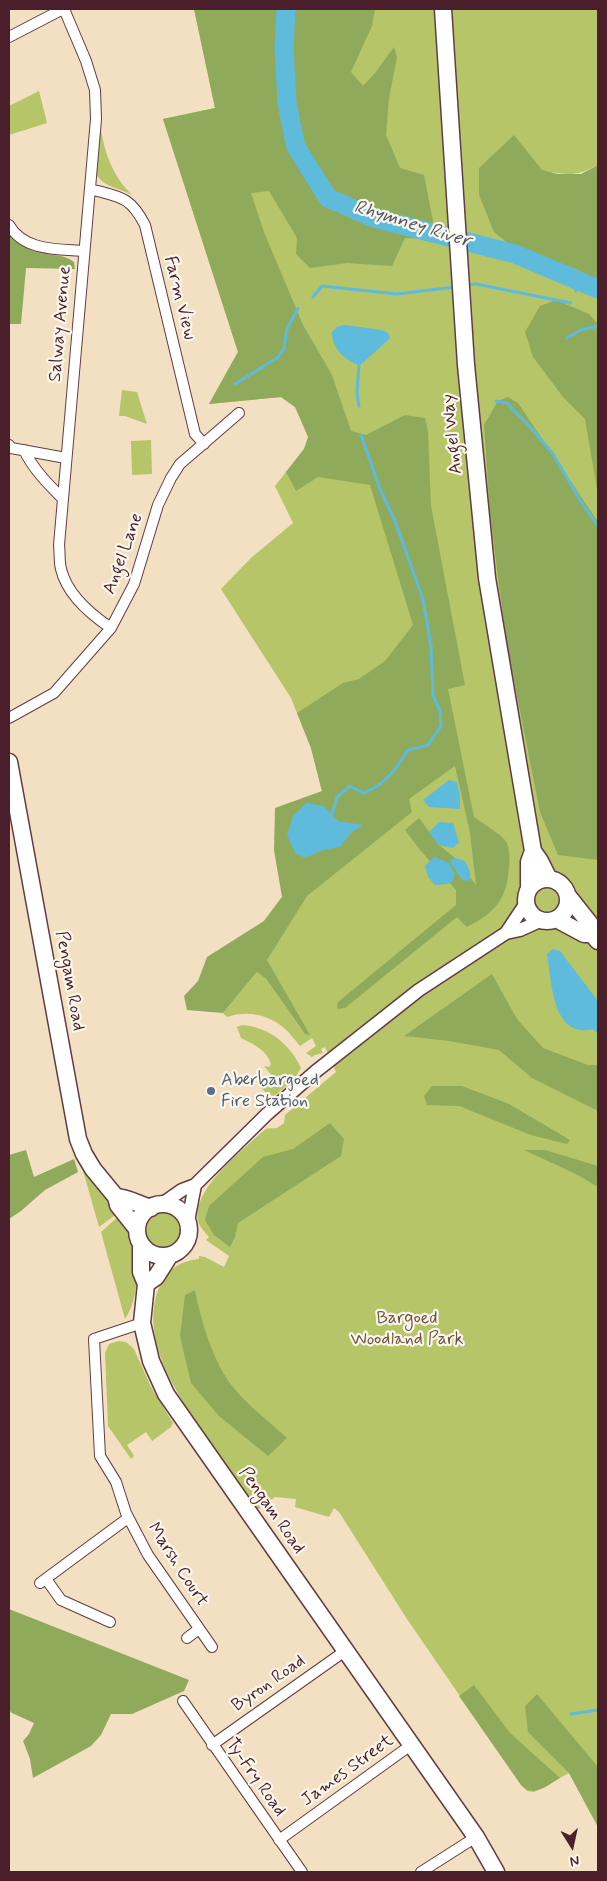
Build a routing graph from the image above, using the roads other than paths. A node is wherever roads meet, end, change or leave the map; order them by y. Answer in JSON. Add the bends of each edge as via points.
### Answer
{"nodes":[{"id":1,"x":63,"y":9,"type":"edge"},
{"id":2,"x":443,"y":9,"type":"edge"},
{"id":3,"x":9,"y":37,"type":"edge"},
{"id":4,"x":90,"y":189,"type":"junction"},
{"id":5,"x":9,"y":225,"type":"edge"},
{"id":6,"x":83,"y":252,"type":"junction"},
{"id":7,"x":239,"y":413,"type":"dead end"},
{"id":8,"x":204,"y":444,"type":"junction"},
{"id":9,"x":9,"y":445,"type":"edge"},
{"id":10,"x":24,"y":450,"type":"junction"},
{"id":11,"x":66,"y":458,"type":"junction"},
{"id":12,"x":63,"y":499,"type":"junction"},
{"id":13,"x":111,"y":628,"type":"junction"},
{"id":14,"x":9,"y":718,"type":"edge"},
{"id":15,"x":9,"y":762,"type":"edge"},
{"id":16,"x":533,"y":852,"type":"junction"},
{"id":17,"x":549,"y":879,"type":"junction"},
{"id":18,"x":528,"y":896,"type":"junction"},
{"id":19,"x":568,"y":896,"type":"junction"},
{"id":20,"x":549,"y":920,"type":"junction"},
{"id":21,"x":506,"y":933,"type":"junction"},
{"id":22,"x":595,"y":938,"type":"edge"},
{"id":23,"x":195,"y":1185,"type":"junction"},
{"id":24,"x":116,"y":1197,"type":"junction"},
{"id":25,"x":157,"y":1206,"type":"junction"},
{"id":26,"x":188,"y":1221,"type":"junction"},
{"id":27,"x":139,"y":1236,"type":"junction"},
{"id":28,"x":170,"y":1255,"type":"junction"},
{"id":29,"x":146,"y":1284,"type":"junction"},
{"id":30,"x":142,"y":1323,"type":"junction"},
{"id":31,"x":128,"y":1518,"type":"junction"},
{"id":32,"x":110,"y":1622,"type":"dead end"},
{"id":33,"x":199,"y":1629,"type":"junction"},
{"id":34,"x":187,"y":1638,"type":"dead end"},
{"id":35,"x":212,"y":1647,"type":"dead end"},
{"id":36,"x":345,"y":1651,"type":"junction"},
{"id":37,"x":183,"y":1701,"type":"dead end"},
{"id":38,"x":212,"y":1745,"type":"junction"},
{"id":39,"x":411,"y":1745,"type":"junction"},
{"id":40,"x":476,"y":1837,"type":"junction"},
{"id":41,"x":279,"y":1840,"type":"junction"},
{"id":42,"x":302,"y":1872,"type":"edge"},
{"id":43,"x":421,"y":1872,"type":"edge"},
{"id":44,"x":496,"y":1872,"type":"edge"}],
"edges":[{"from":1,"to":3,"type":"street"},
{"from":1,"to":4,"type":"street","name":"Salway Avenue","via":[[95,90]]},
{"from":2,"to":16,"type":"main road","name":"Angel Way","via":[[466,365],[487,578]]},
{"from":4,"to":6,"type":"street","name":"Salway Avenue"},
{"from":4,"to":8,"type":"street","name":"Farm View","via":[[123,198],[137,208],[145,225],[195,434]]},
{"from":5,"to":6,"type":"street","via":[[31,245]]},
{"from":6,"to":11,"type":"street","name":"Salway Avenue"},
{"from":7,"to":8,"type":"street","name":"Angel Lane"},
{"from":8,"to":13,"type":"street","name":"Angel Lane","via":[[180,464],[158,505],[134,584]]},
{"from":9,"to":10,"type":"street"},
{"from":10,"to":11,"type":"street"},
{"from":10,"to":12,"type":"street","via":[[45,481]]},
{"from":11,"to":12,"type":"street","name":"Salway Avenue"},
{"from":12,"to":13,"type":"street","name":"Salway Avenue","via":[[59,545],[61,568],[68,586],[81,603]]},
{"from":13,"to":14,"type":"street","name":"Angel Lane","via":[[54,693]]},
{"from":15,"to":24,"type":"main road","name":"Pengam Road","via":[[78,1139],[93,1170]]},
{"from":16,"to":17,"type":"main road","name":"Angel Way"},
{"from":16,"to":18,"type":"main road","name":"Angel Way","via":[[529,862]]},
{"from":17,"to":18,"type":"main road","via":[[538,881]]},
{"from":17,"to":19,"type":"main road","via":[[561,884]]},
{"from":18,"to":20,"type":"main road","via":[[531,914]]},
{"from":18,"to":21,"type":"street"},
{"from":19,"to":20,"type":"main road","via":[[566,909]]},
{"from":19,"to":22,"type":"main road","via":[[591,925]]},
{"from":20,"to":21,"type":"street"},
{"from":20,"to":22,"type":"main road"},
{"from":21,"to":23,"type":"street","via":[[419,990],[315,1072]]},
{"from":23,"to":25,"type":"street"},
{"from":23,"to":26,"type":"street"},
{"from":24,"to":25,"type":"main road"},
{"from":24,"to":27,"type":"main road","name":"Pengam Road"},
{"from":25,"to":26,"type":"main road","via":[[178,1209]]},
{"from":25,"to":27,"type":"main road","via":[[143,1215]]},
{"from":26,"to":28,"type":"main road","via":[[190,1229],[186,1244]]},
{"from":27,"to":28,"type":"main road","via":[[152,1254]]},
{"from":27,"to":29,"type":"main road","name":"Pengam Road","via":[[141,1272]]},
{"from":28,"to":29,"type":"main road","via":[[156,1277]]},
{"from":29,"to":30,"type":"main road","name":"Pengam Road"},
{"from":30,"to":31,"type":"street","name":"Marsh Court","via":[[94,1338],[100,1456],[116,1482]]},
{"from":30,"to":36,"type":"main road","name":"Pengam Road","via":[[151,1361],[166,1394]]},
{"from":31,"to":32,"type":"street","name":"Marsh Court","via":[[43,1581],[61,1600]]},
{"from":31,"to":33,"type":"street","name":"Marsh Court","via":[[148,1555]]},
{"from":33,"to":34,"type":"street","name":"Marsh Court"},
{"from":33,"to":35,"type":"street","name":"Marsh Court"},
{"from":36,"to":38,"type":"street","name":"Byron Road"},
{"from":36,"to":39,"type":"main road","name":"Pengam Road"},
{"from":37,"to":38,"type":"street","name":"Ty-Fry Road"},
{"from":38,"to":41,"type":"street","name":"Ty-Fry Road"},
{"from":39,"to":40,"type":"main road","name":"Pengam Road"},
{"from":39,"to":41,"type":"street","name":"James Street"},
{"from":40,"to":43,"type":"street"},
{"from":40,"to":44,"type":"main road","name":"Pengam Road"},
{"from":41,"to":42,"type":"street","name":"Ty-Fry Road"}]}
